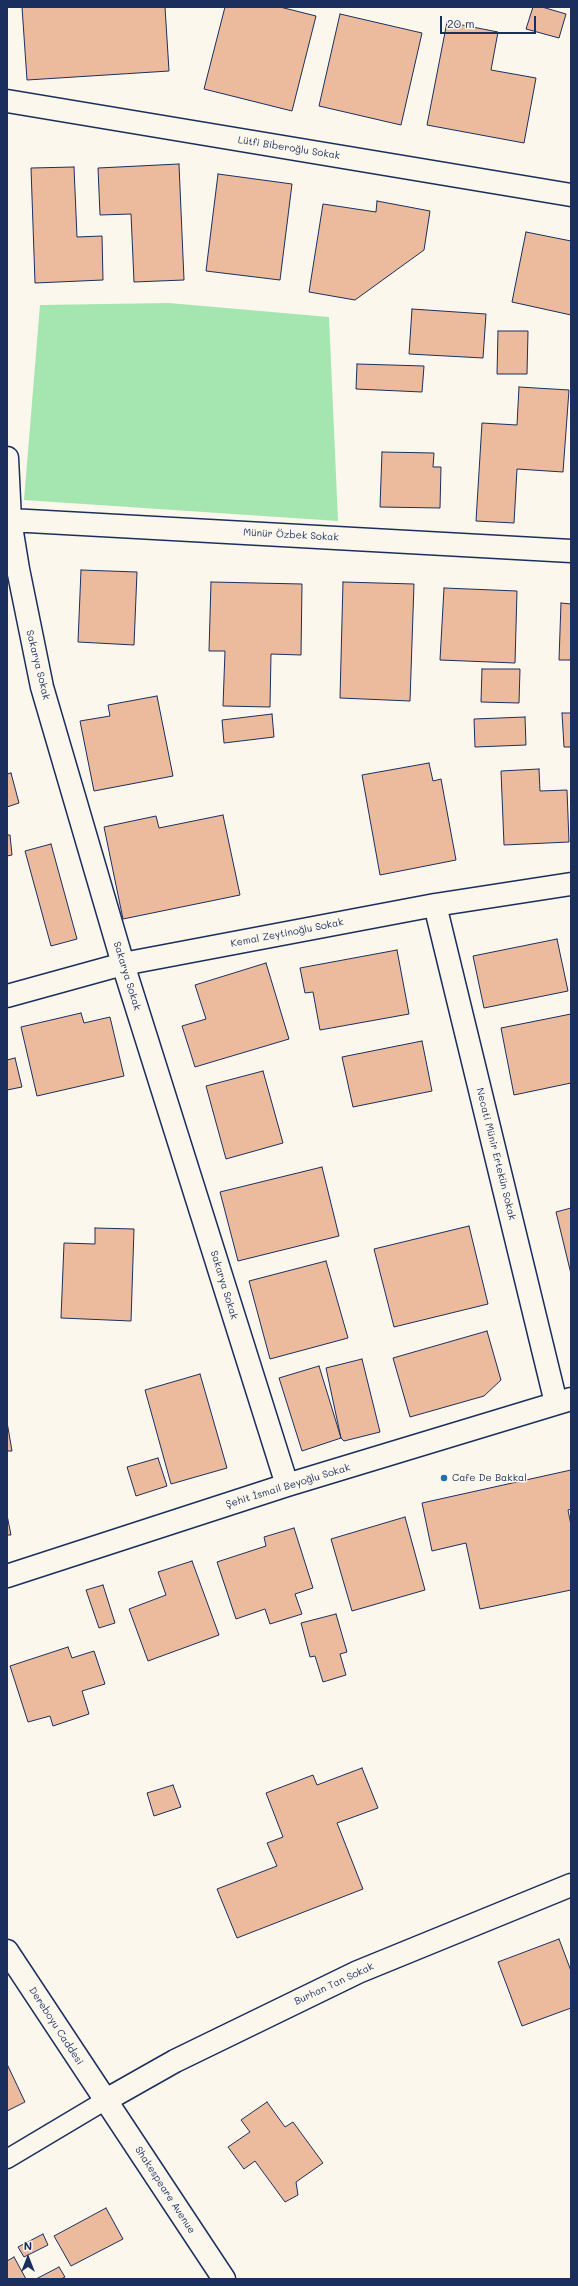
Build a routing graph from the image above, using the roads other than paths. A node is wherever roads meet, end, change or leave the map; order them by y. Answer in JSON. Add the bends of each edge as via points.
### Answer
{"nodes":[{"id":1,"x":7,"y":101,"type":"edge"},
{"id":2,"x":571,"y":195,"type":"edge"},
{"id":3,"x":7,"y":458,"type":"edge"},
{"id":4,"x":10,"y":520,"type":"junction"},
{"id":5,"x":571,"y":551,"type":"edge"},
{"id":6,"x":571,"y":884,"type":"edge"},
{"id":7,"x":435,"y":905,"type":"junction"},
{"id":8,"x":123,"y":964,"type":"junction"},
{"id":9,"x":7,"y":996,"type":"edge"},
{"id":10,"x":564,"y":1401,"type":"edge"},
{"id":11,"x":287,"y":1485,"type":"junction"},
{"id":12,"x":7,"y":1576,"type":"edge"},
{"id":13,"x":571,"y":1885,"type":"edge"},
{"id":14,"x":7,"y":1951,"type":"edge"},
{"id":15,"x":106,"y":2100,"type":"junction"},
{"id":16,"x":7,"y":2159,"type":"edge"},
{"id":17,"x":224,"y":2279,"type":"edge"}],
"edges":[{"from":1,"to":2,"type":"street","name":"Lütfi Biberoğlu Sokak"},
{"from":3,"to":4,"type":"street","name":"Sakarya Sokak"},
{"from":4,"to":5,"type":"street","name":"Münür Özbek Sokak"},
{"from":4,"to":8,"type":"street","name":"Sakarya Sokak","via":[[28,626],[42,687]]},
{"from":6,"to":7,"type":"street","name":"Kemal Zeytinoğlu Sokak"},
{"from":7,"to":8,"type":"street","name":"Kemal Zeytinoğlu Sokak"},
{"from":7,"to":10,"type":"street","name":"Necati Münir Ertekün Sokak"},
{"from":8,"to":9,"type":"street","name":"Kemal Zeytinoğlu Sokak"},
{"from":8,"to":11,"type":"street","name":"Sakarya Sokak"},
{"from":10,"to":11,"type":"street","name":"Şehit İsmail Beyoğlu Sokak"},
{"from":11,"to":12,"type":"street","name":"Şehit İsmail Beyoğlu Sokak"},
{"from":13,"to":15,"type":"street","name":"Burhan Tan Sokak","via":[[358,1972],[175,2061]]},
{"from":14,"to":15,"type":"street","name":"Dereboyu Caddesi"},
{"from":15,"to":16,"type":"lane"},
{"from":15,"to":17,"type":"street","name":"Shakespeare Avenue"}]}
